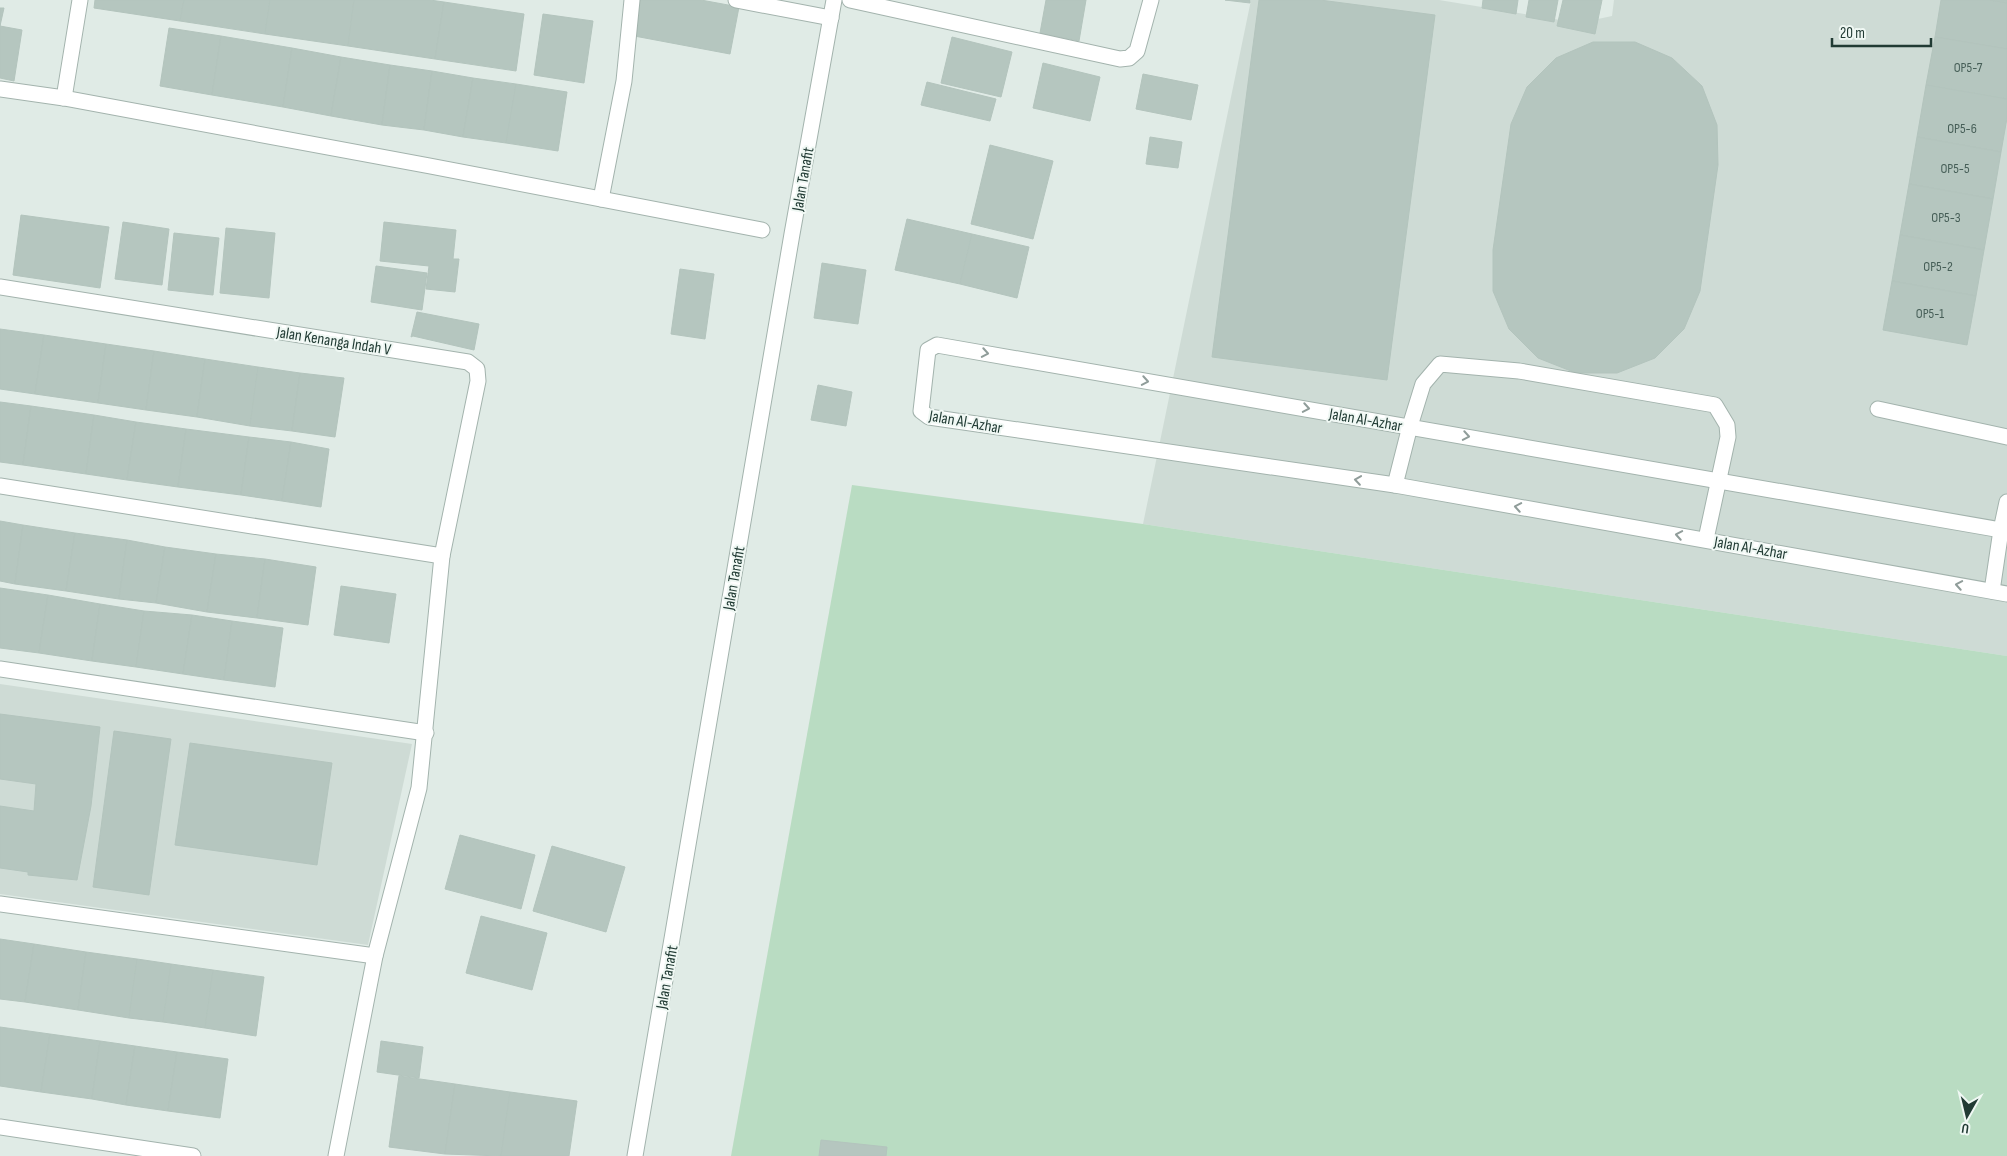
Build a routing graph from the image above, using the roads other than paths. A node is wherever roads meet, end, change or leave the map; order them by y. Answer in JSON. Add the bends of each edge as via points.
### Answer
{"nodes":[{"id":1,"x":80,"y":0,"type":"edge"},
{"id":2,"x":632,"y":0,"type":"edge"},
{"id":3,"x":736,"y":0,"type":"edge"},
{"id":4,"x":834,"y":0,"type":"edge"},
{"id":5,"x":850,"y":0,"type":"edge"},
{"id":6,"x":1151,"y":0,"type":"edge"},
{"id":7,"x":831,"y":18,"type":"junction"},
{"id":8,"x":0,"y":89,"type":"edge"},
{"id":9,"x":64,"y":98,"type":"junction"},
{"id":10,"x":601,"y":199,"type":"junction"},
{"id":11,"x":762,"y":230,"type":"dead end"},
{"id":12,"x":0,"y":288,"type":"edge"},
{"id":13,"x":1878,"y":409,"type":"dead end"},
{"id":14,"x":1410,"y":426,"type":"junction"},
{"id":15,"x":2007,"y":437,"type":"edge"},
{"id":16,"x":1718,"y":480,"type":"junction"},
{"id":17,"x":1395,"y":485,"type":"junction"},
{"id":18,"x":0,"y":486,"type":"edge"},
{"id":19,"x":2007,"y":502,"type":"edge"},
{"id":20,"x":2004,"y":530,"type":"edge"},
{"id":21,"x":1706,"y":539,"type":"junction"},
{"id":22,"x":442,"y":556,"type":"junction"},
{"id":23,"x":2000,"y":592,"type":"edge"},
{"id":24,"x":0,"y":669,"type":"edge"},
{"id":25,"x":426,"y":733,"type":"junction"},
{"id":26,"x":0,"y":904,"type":"edge"},
{"id":27,"x":375,"y":956,"type":"junction"},
{"id":28,"x":0,"y":1127,"type":"edge"},
{"id":29,"x":193,"y":1156,"type":"edge"},
{"id":30,"x":336,"y":1156,"type":"edge"},
{"id":31,"x":635,"y":1156,"type":"edge"}],
"edges":[{"from":1,"to":9,"type":"street"},
{"from":2,"to":10,"type":"street","via":[[624,81]]},
{"from":3,"to":7,"type":"street"},
{"from":4,"to":7,"type":"street","name":"Jalan Tanafit"},
{"from":5,"to":6,"type":"street","via":[[1120,60],[1129,58],[1136,51]]},
{"from":7,"to":31,"type":"street","name":"Jalan Tanafit"},
{"from":8,"to":9,"type":"street"},
{"from":9,"to":10,"type":"street"},
{"from":10,"to":11,"type":"street"},
{"from":12,"to":22,"type":"street","name":"Jalan Kenanga Indah V","via":[[468,362],[477,369],[478,381]]},
{"from":13,"to":15,"type":"street"},
{"from":14,"to":16,"type":"street","name":"Jalan Al-Azhar","one_way":true},
{"from":14,"to":16,"type":"street","via":[[1423,384],[1440,364],[1519,371],[1715,405],[1727,425],[1728,437]]},
{"from":14,"to":17,"type":"street"},
{"from":17,"to":14,"type":"street","name":"Jalan Al-Azhar","one_way":true,"via":[[929,417],[921,411],[928,350],[937,345]]},
{"from":16,"to":20,"type":"street","name":"Jalan Al-Azhar"},
{"from":16,"to":21,"type":"street"},
{"from":21,"to":17,"type":"street","name":"Jalan Al-Azhar","one_way":true},
{"from":18,"to":22,"type":"street"},
{"from":19,"to":20,"type":"street"},
{"from":20,"to":23,"type":"street"},
{"from":23,"to":21,"type":"street","name":"Jalan Al-Azhar","one_way":true},
{"from":22,"to":25,"type":"street","name":"Jalan Kenanga Indah V"},
{"from":24,"to":25,"type":"street"},
{"from":25,"to":27,"type":"street","name":"Jalan Kenanga Indah V","via":[[419,788]]},
{"from":26,"to":27,"type":"street"},
{"from":27,"to":30,"type":"street","name":"Jalan Kenanga Indah V"},
{"from":28,"to":29,"type":"street"}]}
